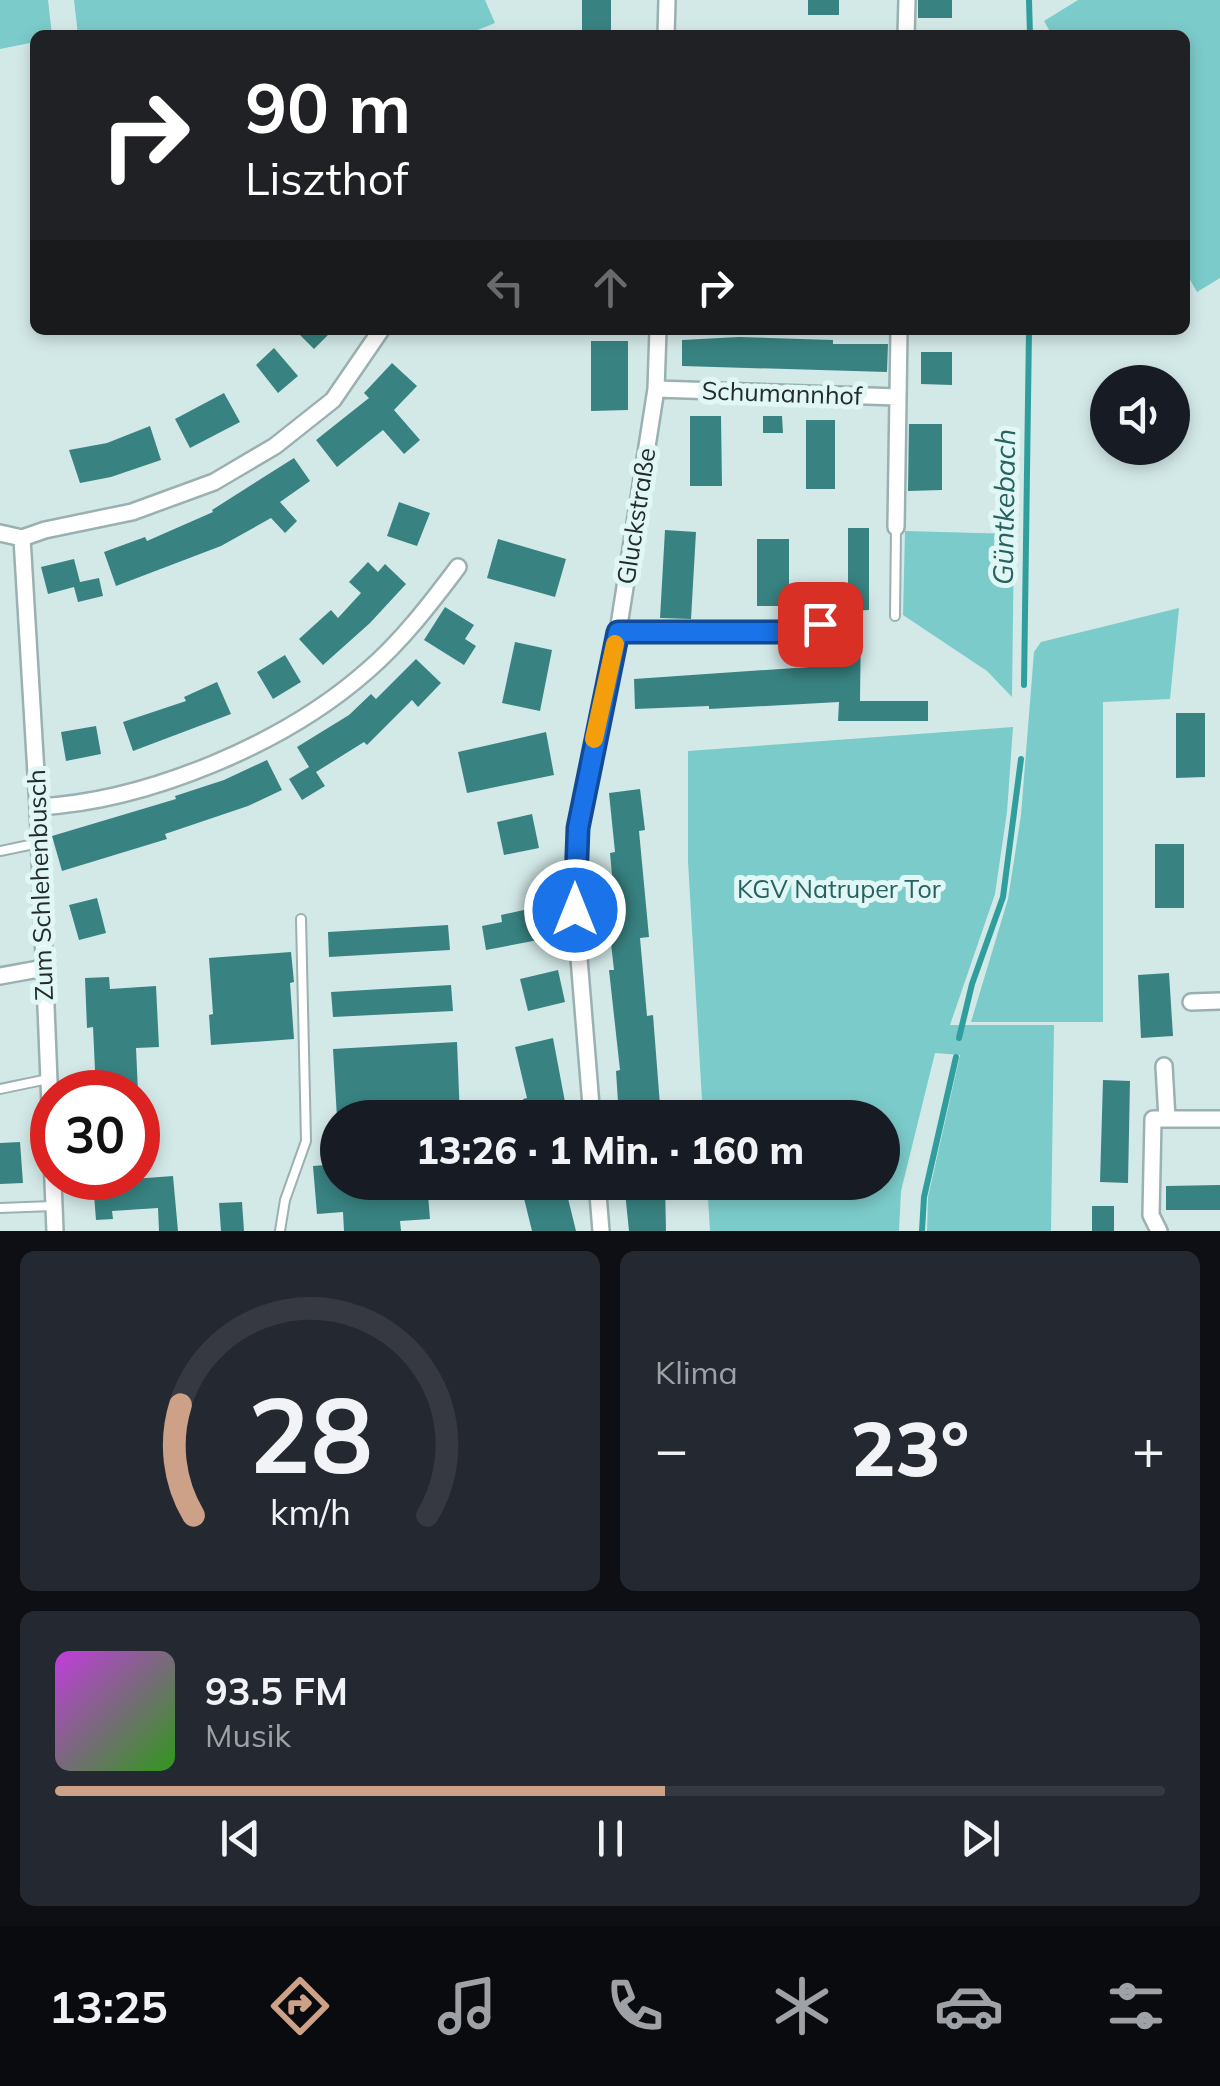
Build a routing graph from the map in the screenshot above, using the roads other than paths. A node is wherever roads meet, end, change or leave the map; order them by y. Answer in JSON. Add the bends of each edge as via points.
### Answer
{"nodes":[{"id":1,"x":667,"y":0,"type":"edge"},
{"id":2,"x":907,"y":0,"type":"edge"},
{"id":3,"x":666,"y":30,"type":"edge"},
{"id":4,"x":906,"y":30,"type":"edge"},
{"id":5,"x":377,"y":335,"type":"edge"},
{"id":6,"x":658,"y":335,"type":"edge"},
{"id":7,"x":899,"y":335,"type":"edge"},
{"id":8,"x":656,"y":389,"type":"junction"},
{"id":9,"x":898,"y":397,"type":"junction"},
{"id":10,"x":896,"y":527,"type":"joint"},
{"id":11,"x":0,"y":534,"type":"edge"},
{"id":12,"x":22,"y":538,"type":"junction"},
{"id":13,"x":458,"y":567,"type":"dead end"},
{"id":14,"x":895,"y":616,"type":"dead end"},
{"id":15,"x":820,"y":624,"type":"dead end"},
{"id":16,"x":618,"y":632,"type":"junction"},
{"id":17,"x":38,"y":807,"type":"junction"},
{"id":18,"x":39,"y":843,"type":"junction"},
{"id":19,"x":0,"y":851,"type":"edge"},
{"id":20,"x":301,"y":918,"type":"dead end"},
{"id":21,"x":44,"y":968,"type":"junction"},
{"id":22,"x":0,"y":976,"type":"edge"},
{"id":23,"x":1191,"y":1002,"type":"dead end"},
{"id":24,"x":1220,"y":1002,"type":"edge"},
{"id":25,"x":1164,"y":1066,"type":"dead end"},
{"id":26,"x":48,"y":1070,"type":"edge"},
{"id":27,"x":30,"y":1083,"type":"edge"},
{"id":28,"x":0,"y":1089,"type":"edge"},
{"id":29,"x":591,"y":1100,"type":"edge"},
{"id":30,"x":1167,"y":1119,"type":"junction"},
{"id":31,"x":1220,"y":1119,"type":"edge"},
{"id":32,"x":54,"y":1200,"type":"edge"},
{"id":33,"x":599,"y":1200,"type":"edge"},
{"id":34,"x":54,"y":1206,"type":"junction"},
{"id":35,"x":0,"y":1208,"type":"edge"},
{"id":36,"x":55,"y":1231,"type":"edge"},
{"id":37,"x":280,"y":1231,"type":"edge"},
{"id":38,"x":602,"y":1231,"type":"edge"},
{"id":39,"x":1160,"y":1231,"type":"edge"}],
"edges":[{"from":1,"to":3,"type":"street"},
{"from":2,"to":4,"type":"street"},
{"from":5,"to":12,"type":"street","via":[[332,400],[230,473],[132,512]]},
{"from":6,"to":8,"type":"street","name":"Gluckstraße"},
{"from":7,"to":9,"type":"street"},
{"from":8,"to":9,"type":"street","name":"Schumannhof"},
{"from":8,"to":16,"type":"street","name":"Gluckstraße"},
{"from":9,"to":10,"type":"street","name":"Schumannhof"},
{"from":10,"to":14,"type":"lane"},
{"from":11,"to":12,"type":"street"},
{"from":12,"to":17,"type":"street","name":"Zum Schlehenbusch"},
{"from":13,"to":17,"type":"street","via":[[368,671],[286,728],[160,783]]},
{"from":15,"to":16,"type":"street","via":[[799,632]]},
{"from":16,"to":29,"type":"street","name":"Gluckstraße","via":[[574,868]]},
{"from":17,"to":18,"type":"street","name":"Zum Schlehenbusch"},
{"from":18,"to":19,"type":"lane"},
{"from":18,"to":21,"type":"street","name":"Zum Schlehenbusch"},
{"from":20,"to":37,"type":"lane","via":[[306,1141]]},
{"from":21,"to":22,"type":"street"},
{"from":21,"to":26,"type":"street","name":"Zum Schlehenbusch"},
{"from":23,"to":24,"type":"street"},
{"from":25,"to":30,"type":"street"},
{"from":27,"to":28,"type":"lane"},
{"from":30,"to":31,"type":"street"},
{"from":30,"to":39,"type":"street","via":[[1152,1119],[1151,1216]]},
{"from":32,"to":34,"type":"street","name":"Zum Schlehenbusch"},
{"from":33,"to":38,"type":"street"},
{"from":34,"to":35,"type":"lane"},
{"from":34,"to":36,"type":"street","name":"Zum Schlehenbusch"}]}
